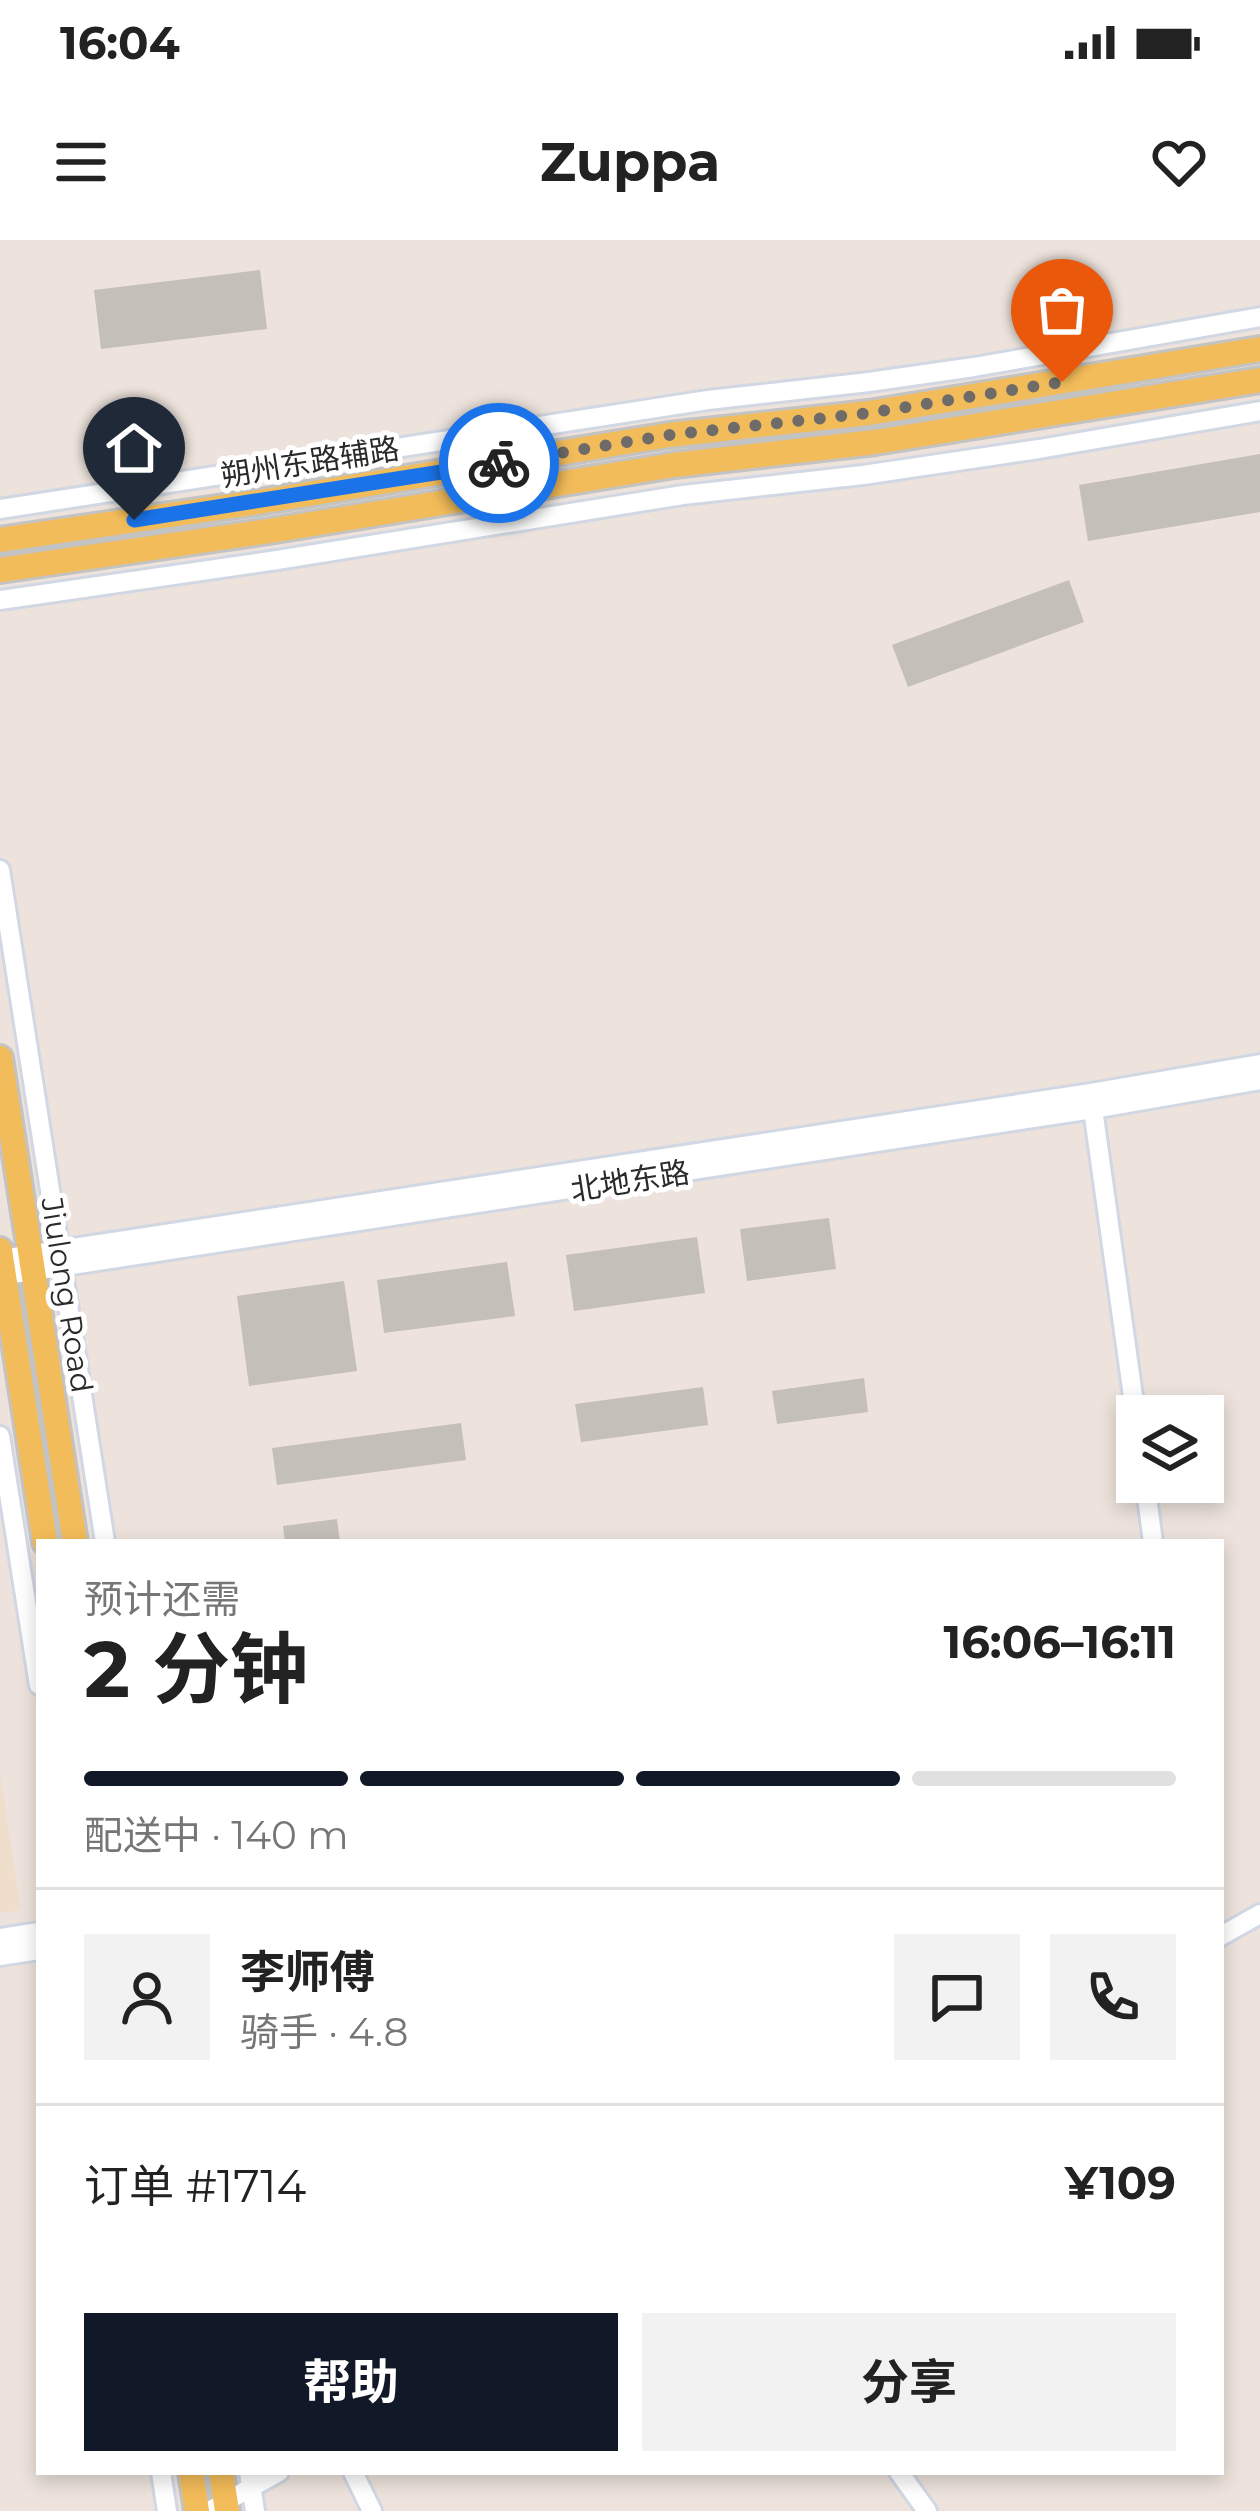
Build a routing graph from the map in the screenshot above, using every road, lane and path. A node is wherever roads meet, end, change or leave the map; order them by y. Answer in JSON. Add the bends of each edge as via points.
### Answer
{"nodes":[{"id":1,"x":1260,"y":317,"type":"edge"},
{"id":2,"x":1260,"y":349,"type":"edge"},
{"id":3,"x":1260,"y":380,"type":"edge"},
{"id":4,"x":1260,"y":411,"type":"edge"},
{"id":5,"x":0,"y":509,"type":"edge"},
{"id":6,"x":0,"y":540,"type":"edge"},
{"id":7,"x":0,"y":570,"type":"edge"},
{"id":8,"x":0,"y":600,"type":"edge"},
{"id":9,"x":0,"y":870,"type":"edge"},
{"id":10,"x":0,"y":1058,"type":"edge"},
{"id":11,"x":1260,"y":1064,"type":"edge"},
{"id":12,"x":1260,"y":1080,"type":"edge"},
{"id":13,"x":1093,"y":1109,"type":"junction"},
{"id":14,"x":0,"y":1250,"type":"edge"},
{"id":15,"x":60,"y":1258,"type":"junction"},
{"id":16,"x":32,"y":1263,"type":"junction"},
{"id":17,"x":1,"y":1267,"type":"edge"},
{"id":18,"x":1133,"y":1395,"type":"edge"},
{"id":19,"x":0,"y":1436,"type":"edge"},
{"id":20,"x":1148,"y":1503,"type":"edge"},
{"id":21,"x":45,"y":1539,"type":"edge"},
{"id":22,"x":75,"y":1539,"type":"edge"},
{"id":23,"x":105,"y":1539,"type":"edge"},
{"id":24,"x":1154,"y":1539,"type":"edge"},
{"id":25,"x":36,"y":1666,"type":"edge"},
{"id":26,"x":1260,"y":1914,"type":"edge"},
{"id":27,"x":36,"y":1932,"type":"edge"},
{"id":28,"x":1224,"y":1934,"type":"edge"},
{"id":29,"x":0,"y":1938,"type":"edge"},
{"id":30,"x":36,"y":1950,"type":"edge"},
{"id":31,"x":0,"y":1956,"type":"edge"},
{"id":32,"x":161,"y":2475,"type":"edge"},
{"id":33,"x":191,"y":2475,"type":"edge"},
{"id":34,"x":221,"y":2475,"type":"edge"},
{"id":35,"x":354,"y":2475,"type":"edge"},
{"id":36,"x":901,"y":2475,"type":"edge"},
{"id":37,"x":250,"y":2480,"type":"edge"},
{"id":38,"x":221,"y":2508,"type":"edge"},
{"id":39,"x":167,"y":2511,"type":"edge"},
{"id":40,"x":196,"y":2511,"type":"edge"},
{"id":41,"x":255,"y":2511,"type":"edge"},
{"id":42,"x":372,"y":2511,"type":"edge"},
{"id":43,"x":927,"y":2511,"type":"edge"}],
"edges":[{"from":1,"to":5,"type":"street","name":"朔州东路辅路","via":[[974,367]]},
{"from":2,"to":6,"type":"main road"},
{"from":3,"to":7,"type":"main road"},
{"from":4,"to":8,"type":"street"},
{"from":9,"to":15,"type":"street"},
{"from":10,"to":16,"type":"main road","name":"Jiulong Road"},
{"from":11,"to":15,"type":"street","name":"北地东路"},
{"from":12,"to":13,"type":"street","name":"北地东路"},
{"from":13,"to":15,"type":"street","name":"北地东路"},
{"from":13,"to":18,"type":"street"},
{"from":14,"to":17,"type":"main road","name":"Jiulong Road"},
{"from":15,"to":16,"type":"street","name":"北地东路"},
{"from":15,"to":23,"type":"street"},
{"from":16,"to":17,"type":"street","name":"北地东路"},
{"from":16,"to":22,"type":"main road","name":"Jiulong Road"},
{"from":17,"to":21,"type":"main road","name":"Jiulong Road"},
{"from":19,"to":25,"type":"street"},
{"from":20,"to":24,"type":"street"},
{"from":26,"to":28,"type":"street"},
{"from":27,"to":29,"type":"street"},
{"from":30,"to":31,"type":"street"},
{"from":32,"to":39,"type":"street"},
{"from":33,"to":40,"type":"main road"},
{"from":34,"to":38,"type":"main road"},
{"from":35,"to":42,"type":"street"},
{"from":36,"to":43,"type":"street"},
{"from":37,"to":38,"type":"street"},
{"from":37,"to":41,"type":"street"}]}
